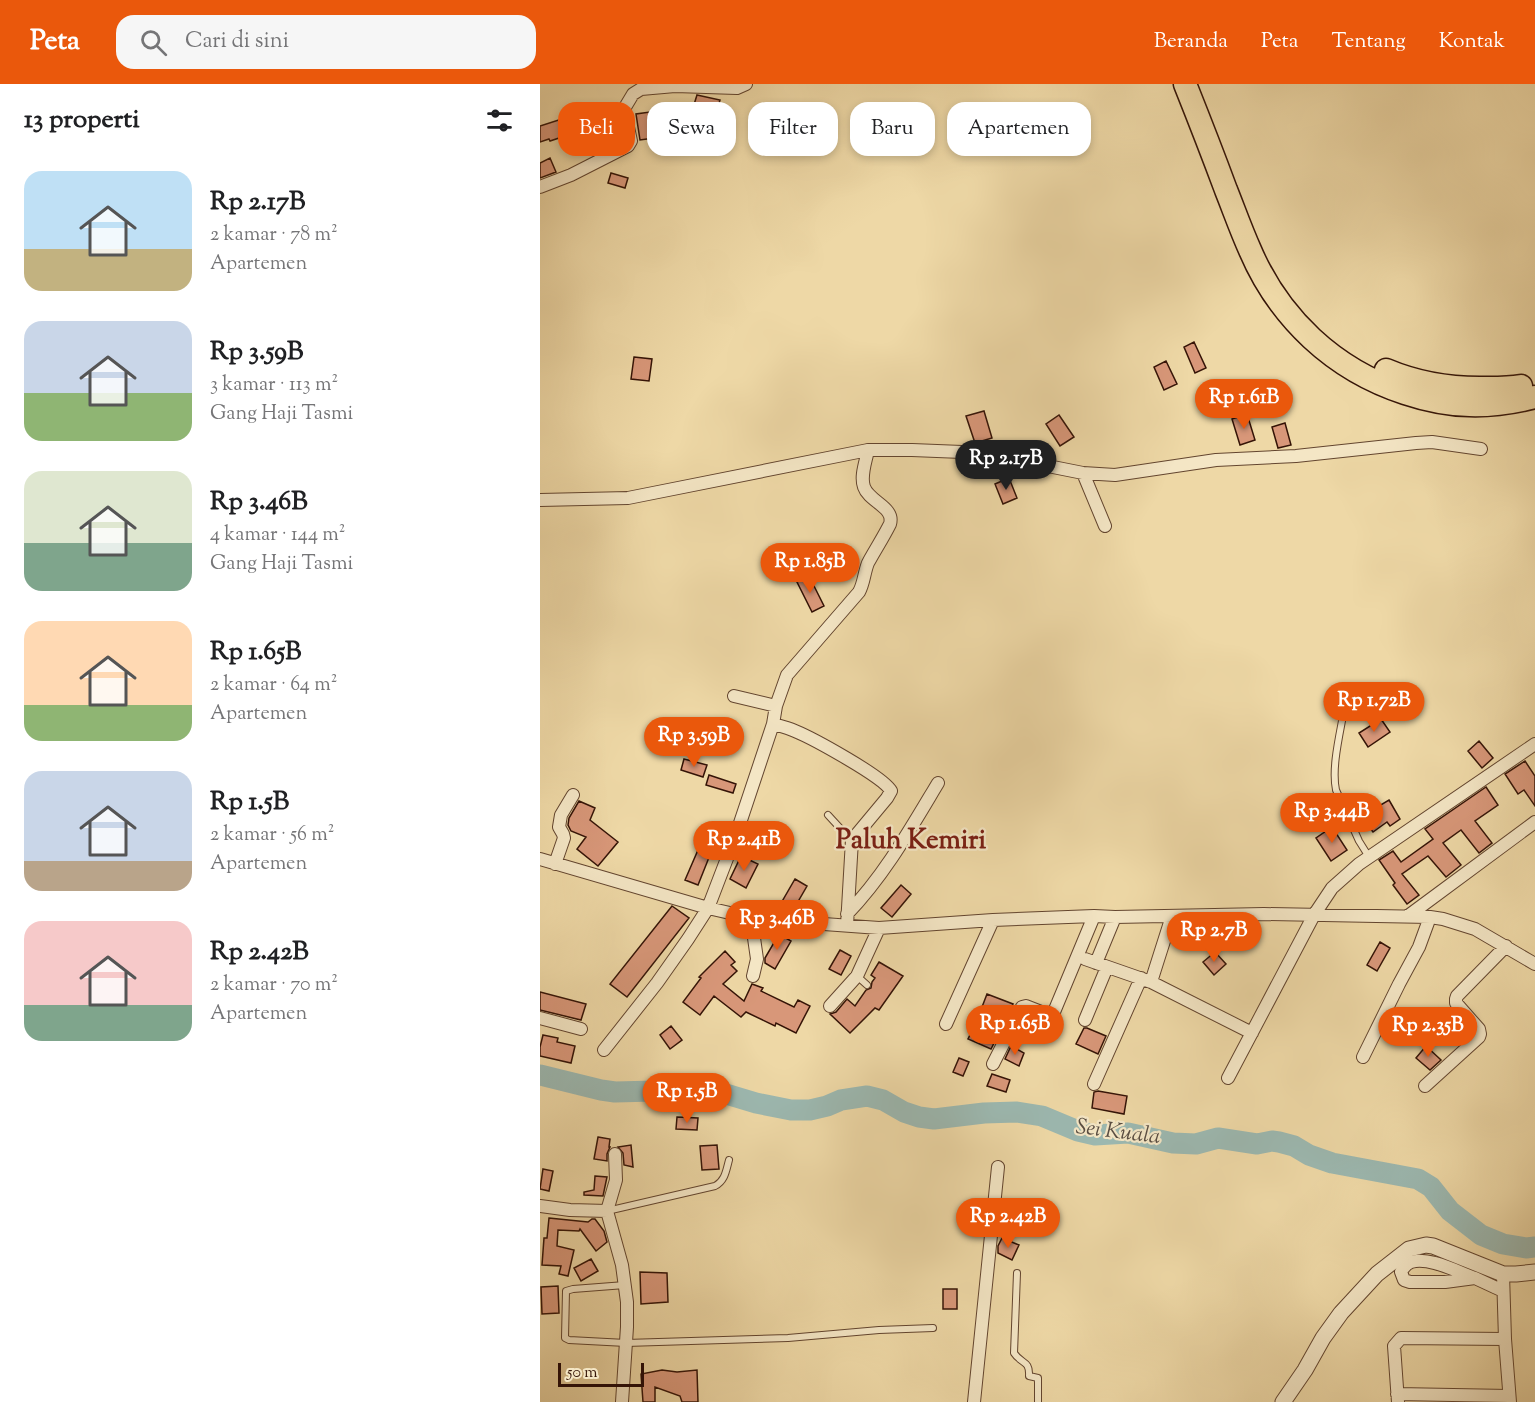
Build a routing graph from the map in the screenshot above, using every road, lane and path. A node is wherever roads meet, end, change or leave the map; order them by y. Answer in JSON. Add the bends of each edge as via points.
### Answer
{"nodes":[{"id":1,"x":746,"y":84,"type":"edge"},
{"id":2,"x":1185,"y":84,"type":"edge"},
{"id":3,"x":1200,"y":84,"type":"edge"},
{"id":4,"x":540,"y":187,"type":"edge"},
{"id":5,"x":1535,"y":384,"type":"edge"},
{"id":6,"x":1535,"y":397,"type":"edge"},
{"id":7,"x":1481,"y":449,"type":"dead end"},
{"id":8,"x":868,"y":450,"type":"junction"},
{"id":9,"x":1083,"y":473,"type":"junction"},
{"id":10,"x":540,"y":500,"type":"edge"},
{"id":11,"x":1105,"y":526,"type":"dead end"},
{"id":12,"x":734,"y":696,"type":"dead end"},
{"id":13,"x":1345,"y":704,"type":"dead end"},
{"id":14,"x":776,"y":706,"type":"junction"},
{"id":15,"x":773,"y":724,"type":"junction"},
{"id":16,"x":1535,"y":744,"type":"edge"},
{"id":17,"x":938,"y":783,"type":"dead end"},
{"id":18,"x":573,"y":795,"type":"dead end"},
{"id":19,"x":828,"y":815,"type":"dead end"},
{"id":20,"x":1535,"y":822,"type":"edge"},
{"id":21,"x":852,"y":840,"type":"junction"},
{"id":22,"x":1370,"y":857,"type":"junction"},
{"id":23,"x":540,"y":859,"type":"edge"},
{"id":24,"x":555,"y":864,"type":"junction"},
{"id":25,"x":708,"y":908,"type":"junction"},
{"id":26,"x":1314,"y":915,"type":"junction"},
{"id":27,"x":1094,"y":916,"type":"junction"},
{"id":28,"x":1172,"y":916,"type":"junction"},
{"id":29,"x":1408,"y":916,"type":"junction"},
{"id":30,"x":1115,"y":917,"type":"junction"},
{"id":31,"x":1430,"y":917,"type":"junction"},
{"id":32,"x":756,"y":919,"type":"junction"},
{"id":33,"x":847,"y":920,"type":"junction"},
{"id":34,"x":993,"y":920,"type":"junction"},
{"id":35,"x":879,"y":928,"type":"junction"},
{"id":36,"x":1506,"y":946,"type":"junction"},
{"id":37,"x":1096,"y":963,"type":"junction"},
{"id":38,"x":1535,"y":964,"type":"edge"},
{"id":39,"x":753,"y":976,"type":"dead end"},
{"id":40,"x":857,"y":976,"type":"junction"},
{"id":41,"x":1146,"y":980,"type":"junction"},
{"id":42,"x":867,"y":985,"type":"dead end"},
{"id":43,"x":830,"y":1006,"type":"dead end"},
{"id":44,"x":540,"y":1018,"type":"edge"},
{"id":45,"x":1085,"y":1020,"type":"dead end"},
{"id":46,"x":946,"y":1023,"type":"dead end"},
{"id":47,"x":581,"y":1029,"type":"dead end"},
{"id":48,"x":1252,"y":1033,"type":"junction"},
{"id":49,"x":604,"y":1050,"type":"dead end"},
{"id":50,"x":1363,"y":1057,"type":"dead end"},
{"id":51,"x":993,"y":1064,"type":"dead end"},
{"id":52,"x":1228,"y":1078,"type":"dead end"},
{"id":53,"x":1094,"y":1084,"type":"dead end"},
{"id":54,"x":1425,"y":1086,"type":"dead end"},
{"id":55,"x":615,"y":1154,"type":"dead end"},
{"id":56,"x":729,"y":1160,"type":"dead end"},
{"id":57,"x":998,"y":1167,"type":"dead end"},
{"id":58,"x":540,"y":1206,"type":"edge"},
{"id":59,"x":607,"y":1211,"type":"junction"},
{"id":60,"x":1535,"y":1272,"type":"edge"},
{"id":61,"x":1017,"y":1273,"type":"dead end"},
{"id":62,"x":1503,"y":1274,"type":"junction"},
{"id":63,"x":1475,"y":1278,"type":"junction"},
{"id":64,"x":625,"y":1285,"type":"junction"},
{"id":65,"x":1503,"y":1292,"type":"junction"},
{"id":66,"x":933,"y":1328,"type":"dead end"},
{"id":67,"x":1505,"y":1339,"type":"junction"},
{"id":68,"x":626,"y":1343,"type":"junction"},
{"id":69,"x":1397,"y":1398,"type":"edge"},
{"id":70,"x":1510,"y":1399,"type":"edge"},
{"id":71,"x":622,"y":1402,"type":"edge"},
{"id":72,"x":974,"y":1402,"type":"edge"},
{"id":73,"x":1038,"y":1402,"type":"edge"},
{"id":74,"x":1283,"y":1402,"type":"edge"}],
"edges":[{"from":1,"to":4,"type":"street","via":[[737,88],[641,89],[624,109],[631,141],[628,146]]},
{"from":2,"to":6,"type":"highway","via":[[1250,251],[1272,291],[1311,339],[1364,376],[1426,400],[1461,406]]},
{"from":3,"to":5,"type":"highway","via":[[1262,244],[1283,282],[1322,328],[1376,366],[1430,384],[1465,388]]},
{"from":7,"to":9,"type":"street","via":[[1432,442],[1216,460],[1115,475]]},
{"from":8,"to":9,"type":"street","via":[[962,452]]},
{"from":8,"to":10,"type":"street","via":[[628,498]]},
{"from":8,"to":14,"type":"street","via":[[865,490],[890,514],[890,524],[867,567],[859,592],[787,675]]},
{"from":9,"to":11,"type":"street"},
{"from":12,"to":14,"type":"street"},
{"from":13,"to":22,"type":"lane","via":[[1334,781],[1354,833]]},
{"from":14,"to":15,"type":"street"},
{"from":15,"to":21,"type":"street","via":[[838,754],[889,787],[887,798]]},
{"from":15,"to":25,"type":"street"},
{"from":16,"to":22,"type":"street"},
{"from":17,"to":33,"type":"street"},
{"from":18,"to":24,"type":"street","via":[[561,816],[559,827],[564,838]]},
{"from":19,"to":21,"type":"lane"},
{"from":20,"to":29,"type":"street"},
{"from":21,"to":33,"type":"street"},
{"from":22,"to":26,"type":"street","via":[[1332,888]]},
{"from":23,"to":24,"type":"street"},
{"from":24,"to":25,"type":"street"},
{"from":25,"to":32,"type":"street"},
{"from":25,"to":49,"type":"street","via":[[657,983]]},
{"from":26,"to":28,"type":"street"},
{"from":26,"to":29,"type":"street"},
{"from":26,"to":48,"type":"street"},
{"from":27,"to":30,"type":"street"},
{"from":27,"to":34,"type":"street"},
{"from":27,"to":51,"type":"street","via":[[1054,1012],[1046,1015],[1023,1006]]},
{"from":28,"to":30,"type":"street"},
{"from":28,"to":41,"type":"street"},
{"from":29,"to":31,"type":"street"},
{"from":30,"to":37,"type":"street"},
{"from":31,"to":36,"type":"street","via":[[1463,924]]},
{"from":31,"to":50,"type":"street","via":[[1419,947]]},
{"from":32,"to":33,"type":"street"},
{"from":32,"to":39,"type":"street","via":[[757,959]]},
{"from":33,"to":35,"type":"street"},
{"from":34,"to":35,"type":"street"},
{"from":34,"to":46,"type":"street"},
{"from":35,"to":40,"type":"street"},
{"from":36,"to":38,"type":"street"},
{"from":36,"to":54,"type":"street","via":[[1456,998],[1479,1029],[1479,1037]]},
{"from":37,"to":41,"type":"street"},
{"from":37,"to":45,"type":"street"},
{"from":40,"to":42,"type":"lane"},
{"from":40,"to":43,"type":"street"},
{"from":41,"to":48,"type":"street"},
{"from":41,"to":53,"type":"street"},
{"from":44,"to":47,"type":"street"},
{"from":48,"to":52,"type":"street"},
{"from":55,"to":59,"type":"street","via":[[616,1180]]},
{"from":56,"to":59,"type":"lane","via":[[724,1178],[715,1186]]},
{"from":57,"to":72,"type":"street"},
{"from":58,"to":59,"type":"street"},
{"from":59,"to":64,"type":"street"},
{"from":60,"to":62,"type":"street"},
{"from":61,"to":73,"type":"lane","via":[[1014,1353],[1027,1364],[1028,1376],[1038,1378]]},
{"from":62,"to":65,"type":"street"},
{"from":62,"to":74,"type":"street","via":[[1433,1246],[1409,1250],[1377,1274],[1341,1313]]},
{"from":63,"to":63,"type":"street","via":[[1410,1282],[1404,1280],[1401,1272],[1412,1262],[1428,1262]]},
{"from":63,"to":65,"type":"street"},
{"from":64,"to":68,"type":"street"},
{"from":64,"to":68,"type":"lane","via":[[566,1291],[565,1338]]},
{"from":65,"to":67,"type":"street"},
{"from":66,"to":68,"type":"lane"},
{"from":67,"to":69,"type":"street","via":[[1401,1338],[1394,1346]]},
{"from":67,"to":70,"type":"street"},
{"from":68,"to":71,"type":"street"},
{"from":69,"to":70,"type":"street"}]}
